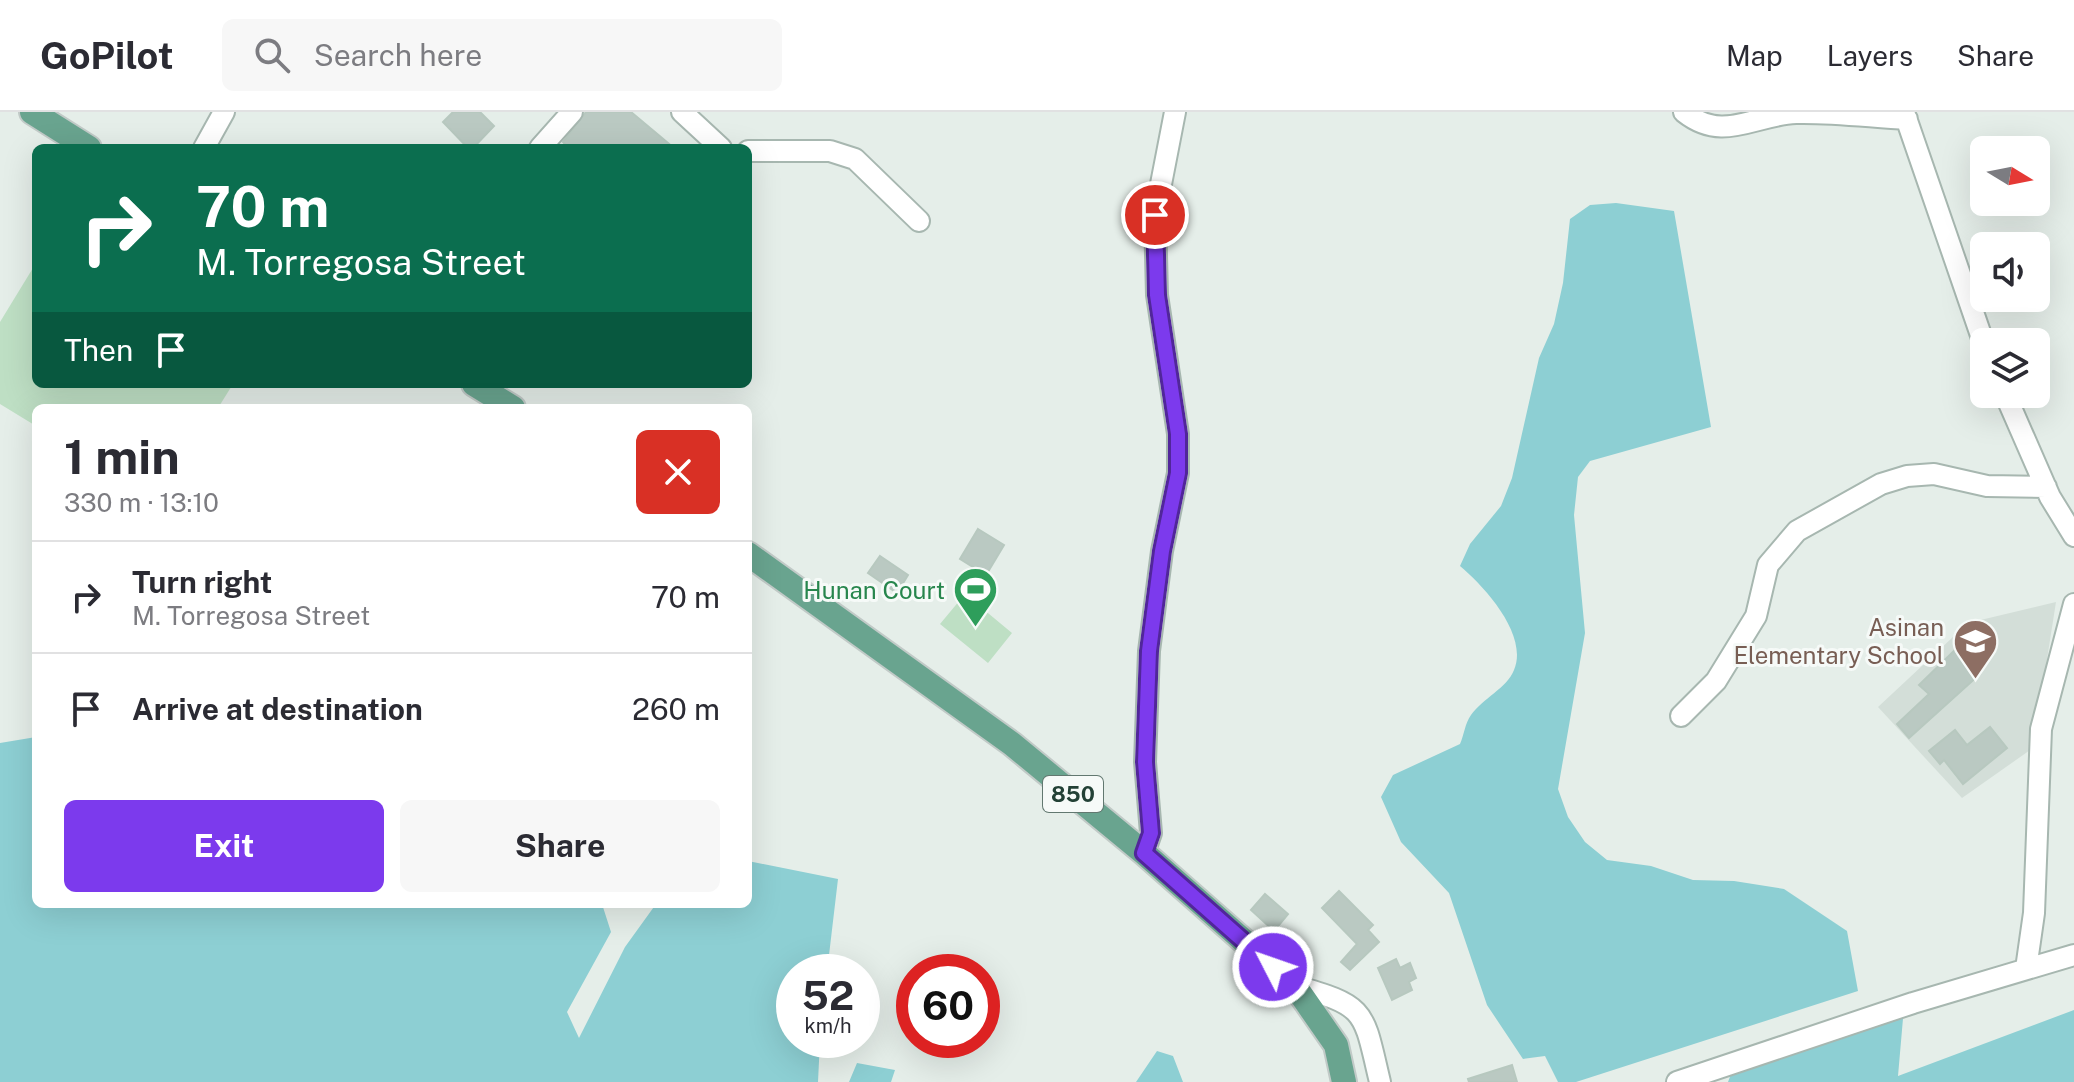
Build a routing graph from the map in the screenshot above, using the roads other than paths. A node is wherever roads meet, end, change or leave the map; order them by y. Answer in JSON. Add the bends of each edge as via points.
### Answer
{"nodes":[{"id":1,"x":32,"y":112,"type":"edge"},
{"id":2,"x":224,"y":112,"type":"edge"},
{"id":3,"x":572,"y":112,"type":"edge"},
{"id":4,"x":682,"y":112,"type":"edge"},
{"id":5,"x":1175,"y":112,"type":"edge"},
{"id":6,"x":1684,"y":112,"type":"edge"},
{"id":7,"x":1906,"y":115,"type":"edge"},
{"id":8,"x":83,"y":144,"type":"edge"},
{"id":9,"x":206,"y":144,"type":"edge"},
{"id":10,"x":544,"y":144,"type":"edge"},
{"id":11,"x":717,"y":144,"type":"edge"},
{"id":12,"x":752,"y":151,"type":"edge"},
{"id":13,"x":919,"y":221,"type":"dead end"},
{"id":14,"x":1978,"y":328,"type":"edge"},
{"id":15,"x":480,"y":388,"type":"edge"},
{"id":16,"x":506,"y":404,"type":"edge"},
{"id":17,"x":2011,"y":408,"type":"edge"},
{"id":18,"x":2046,"y":487,"type":"junction"},
{"id":19,"x":2074,"y":536,"type":"edge"},
{"id":20,"x":752,"y":557,"type":"edge"},
{"id":21,"x":2074,"y":604,"type":"edge"},
{"id":22,"x":1681,"y":716,"type":"dead end"},
{"id":23,"x":1144,"y":853,"type":"junction"},
{"id":24,"x":2074,"y":955,"type":"edge"},
{"id":25,"x":2026,"y":969,"type":"junction"},
{"id":26,"x":1295,"y":986,"type":"junction"},
{"id":27,"x":1344,"y":1082,"type":"edge"},
{"id":28,"x":1380,"y":1082,"type":"edge"},
{"id":29,"x":1677,"y":1082,"type":"edge"}],
"edges":[{"from":1,"to":8,"type":"main road"},
{"from":2,"to":9,"type":"street"},
{"from":3,"to":10,"type":"street"},
{"from":4,"to":11,"type":"street"},
{"from":5,"to":23,"type":"street","via":[[1155,215],[1157,295],[1178,434],[1178,473],[1148,665],[1145,762],[1151,833]]},
{"from":6,"to":7,"type":"street","via":[[1700,125],[1731,127],[1793,113]]},
{"from":7,"to":14,"type":"street"},
{"from":12,"to":13,"type":"street","via":[[830,151],[855,159]]},
{"from":15,"to":16,"type":"main road"},
{"from":17,"to":18,"type":"street"},
{"from":18,"to":19,"type":"street"},
{"from":18,"to":22,"type":"street","via":[[1987,486],[1934,474],[1907,476],[1881,484],[1797,531],[1768,565],[1756,616],[1716,681]]},
{"from":20,"to":23,"type":"main road","number":"850","via":[[1012,744]]},
{"from":21,"to":25,"type":"street","via":[[2041,729],[2034,913]]},
{"from":23,"to":26,"type":"main road","number":"850"},
{"from":24,"to":25,"type":"street"},
{"from":25,"to":29,"type":"street"},
{"from":26,"to":27,"type":"main road","number":"850","via":[[1336,1045]]},
{"from":26,"to":28,"type":"street","via":[[1342,999],[1365,1018]]}]}
